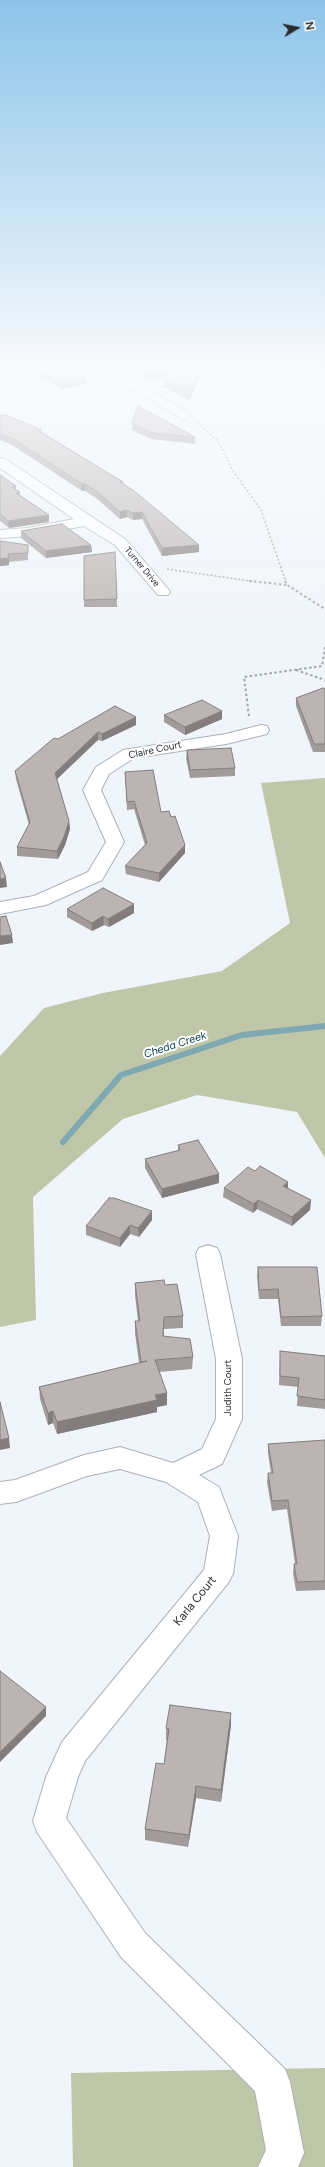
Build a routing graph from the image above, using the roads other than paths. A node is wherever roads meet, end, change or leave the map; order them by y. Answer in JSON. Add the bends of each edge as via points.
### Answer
{"nodes":[{"id":1,"x":7,"y":467,"type":"edge"},
{"id":2,"x":86,"y":521,"type":"junction"},
{"id":3,"x":0,"y":534,"type":"edge"},
{"id":4,"x":163,"y":592,"type":"dead end"},
{"id":5,"x":259,"y":731,"type":"road end"},
{"id":6,"x":0,"y":908,"type":"edge"},
{"id":7,"x":208,"y":1254,"type":"dead end"},
{"id":8,"x":175,"y":1474,"type":"junction"},
{"id":9,"x":0,"y":1493,"type":"edge"},
{"id":10,"x":277,"y":2167,"type":"edge"}],
"edges":[{"from":1,"to":2,"type":"street","name":"Turner Drive"},
{"from":2,"to":3,"type":"street","via":[[28,532]]},
{"from":2,"to":4,"type":"street","name":"Turner Drive","via":[[120,542]]},
{"from":5,"to":6,"type":"street","name":"Claire Court","via":[[226,739],[128,754],[102,771],[92,790],[115,842],[94,876],[39,901]]},
{"from":7,"to":8,"type":"street","name":"Judith Court","via":[[229,1359],[229,1419],[212,1456]]},
{"from":8,"to":9,"type":"street","name":"Karla Court","via":[[120,1458],[84,1466],[16,1491]]},
{"from":8,"to":10,"type":"street","name":"Karla Court","via":[[209,1495],[224,1536],[218,1574],[73,1752],[62,1777],[50,1821],[133,1945],[272,2082],[286,2153]]}]}
